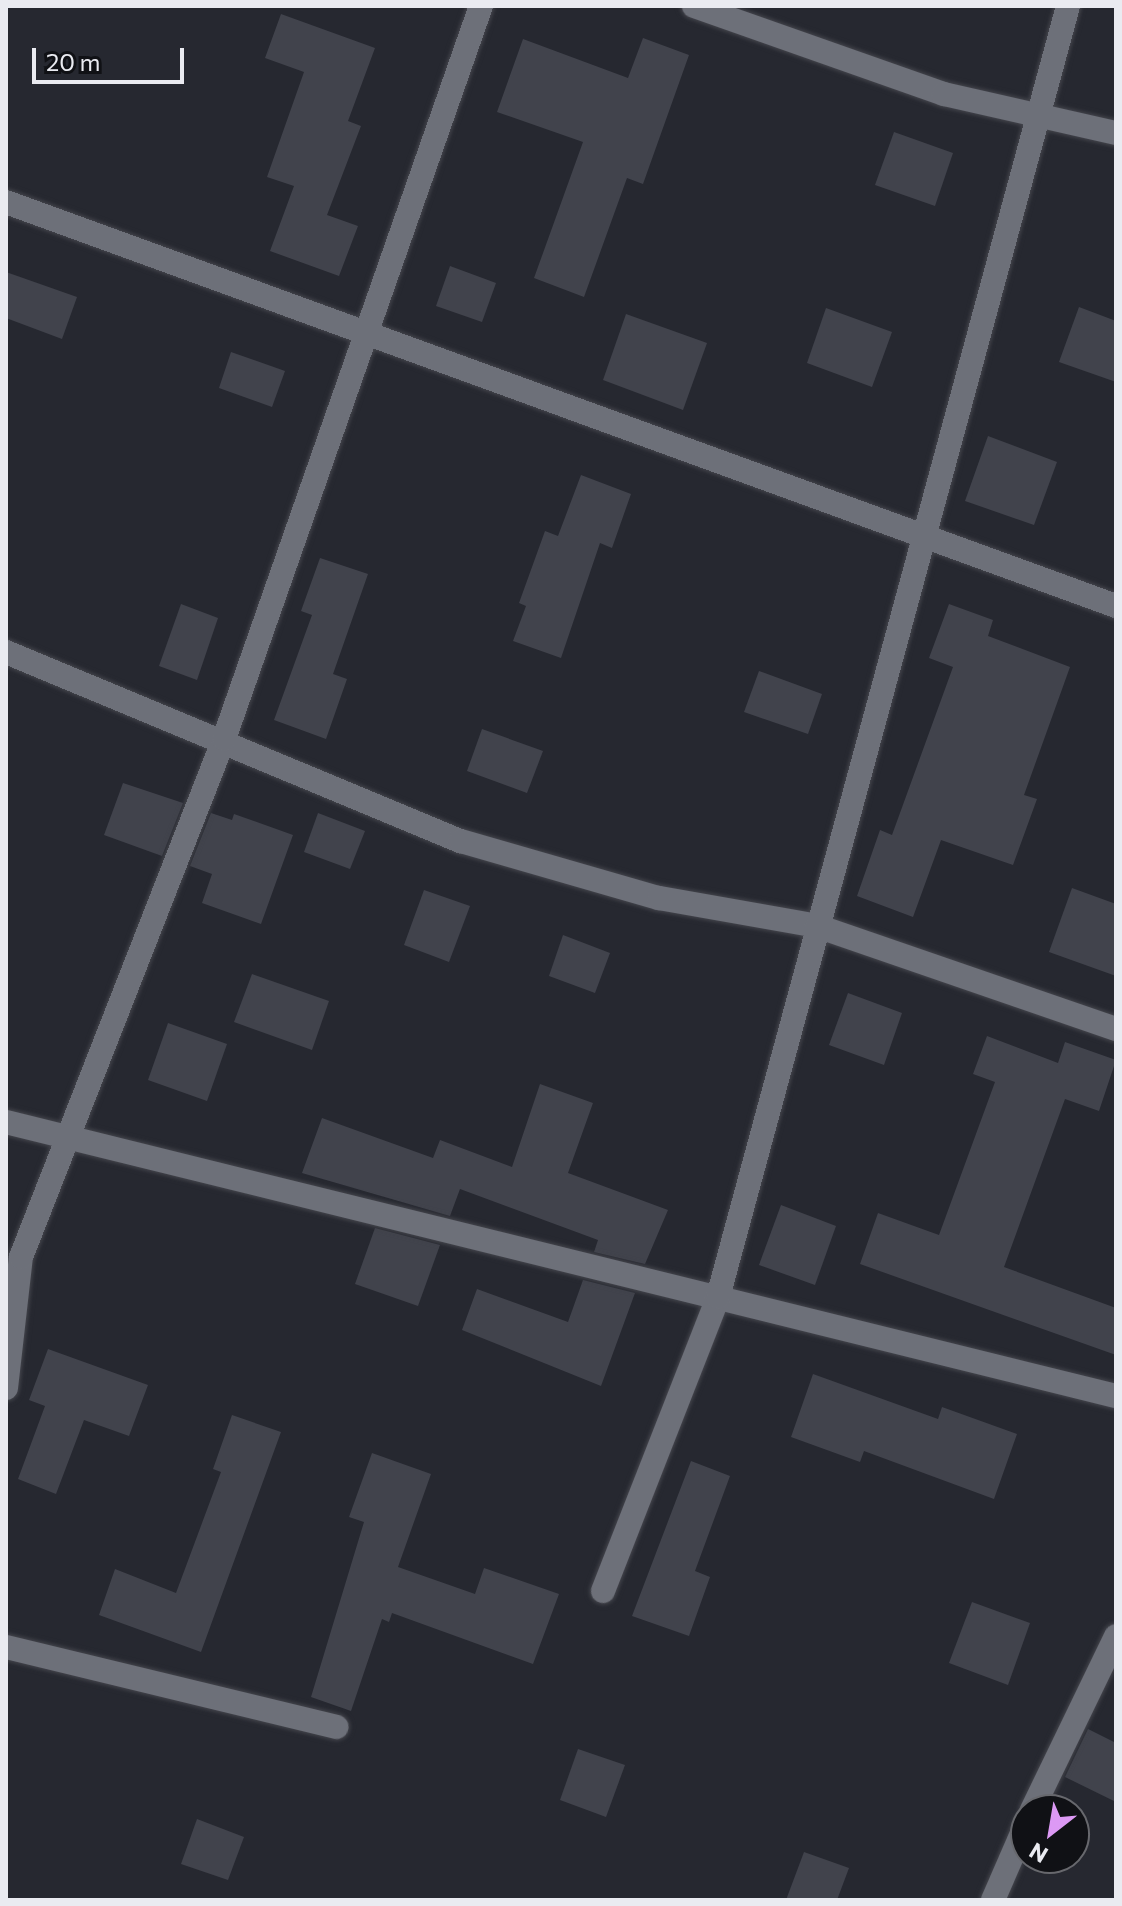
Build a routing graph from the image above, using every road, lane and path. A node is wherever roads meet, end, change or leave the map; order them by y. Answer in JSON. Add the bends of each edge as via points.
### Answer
{"nodes":[{"id":1,"x":481,"y":6,"type":"edge"},
{"id":2,"x":694,"y":6,"type":"edge"},
{"id":3,"x":1068,"y":6,"type":"edge"},
{"id":4,"x":1042,"y":116,"type":"junction"},
{"id":5,"x":1116,"y":133,"type":"edge"},
{"id":6,"x":6,"y":202,"type":"edge"},
{"id":7,"x":369,"y":335,"type":"junction"},
{"id":8,"x":921,"y":538,"type":"junction"},
{"id":9,"x":1116,"y":606,"type":"edge"},
{"id":10,"x":6,"y":652,"type":"edge"},
{"id":11,"x":224,"y":739,"type":"junction"},
{"id":12,"x":817,"y":926,"type":"junction"},
{"id":13,"x":1116,"y":1029,"type":"edge"},
{"id":14,"x":6,"y":1122,"type":"edge"},
{"id":15,"x":71,"y":1139,"type":"junction"},
{"id":16,"x":718,"y":1297,"type":"junction"},
{"id":17,"x":6,"y":1388,"type":"edge"},
{"id":18,"x":1116,"y":1396,"type":"edge"},
{"id":19,"x":603,"y":1591,"type":"dead end"},
{"id":20,"x":1116,"y":1636,"type":"edge"},
{"id":21,"x":6,"y":1647,"type":"edge"},
{"id":22,"x":336,"y":1727,"type":"dead end"},
{"id":23,"x":1040,"y":1794,"type":"edge"},
{"id":24,"x":1010,"y":1861,"type":"edge"},
{"id":25,"x":993,"y":1900,"type":"edge"}],
"edges":[{"from":1,"to":7,"type":"street"},
{"from":2,"to":4,"type":"street","via":[[944,94]]},
{"from":3,"to":4,"type":"street"},
{"from":4,"to":5,"type":"street"},
{"from":4,"to":8,"type":"street"},
{"from":6,"to":7,"type":"street"},
{"from":7,"to":8,"type":"street"},
{"from":7,"to":11,"type":"street"},
{"from":8,"to":9,"type":"street"},
{"from":8,"to":12,"type":"street"},
{"from":10,"to":11,"type":"street"},
{"from":11,"to":12,"type":"street","via":[[461,841],[659,898]]},
{"from":11,"to":15,"type":"street","via":[[132,965]]},
{"from":12,"to":13,"type":"street"},
{"from":12,"to":16,"type":"street"},
{"from":14,"to":15,"type":"street"},
{"from":15,"to":16,"type":"street"},
{"from":15,"to":17,"type":"street","via":[[21,1257]]},
{"from":16,"to":18,"type":"street"},
{"from":16,"to":19,"type":"street"},
{"from":20,"to":23,"type":"street"},
{"from":21,"to":22,"type":"street"},
{"from":24,"to":25,"type":"street"}]}
